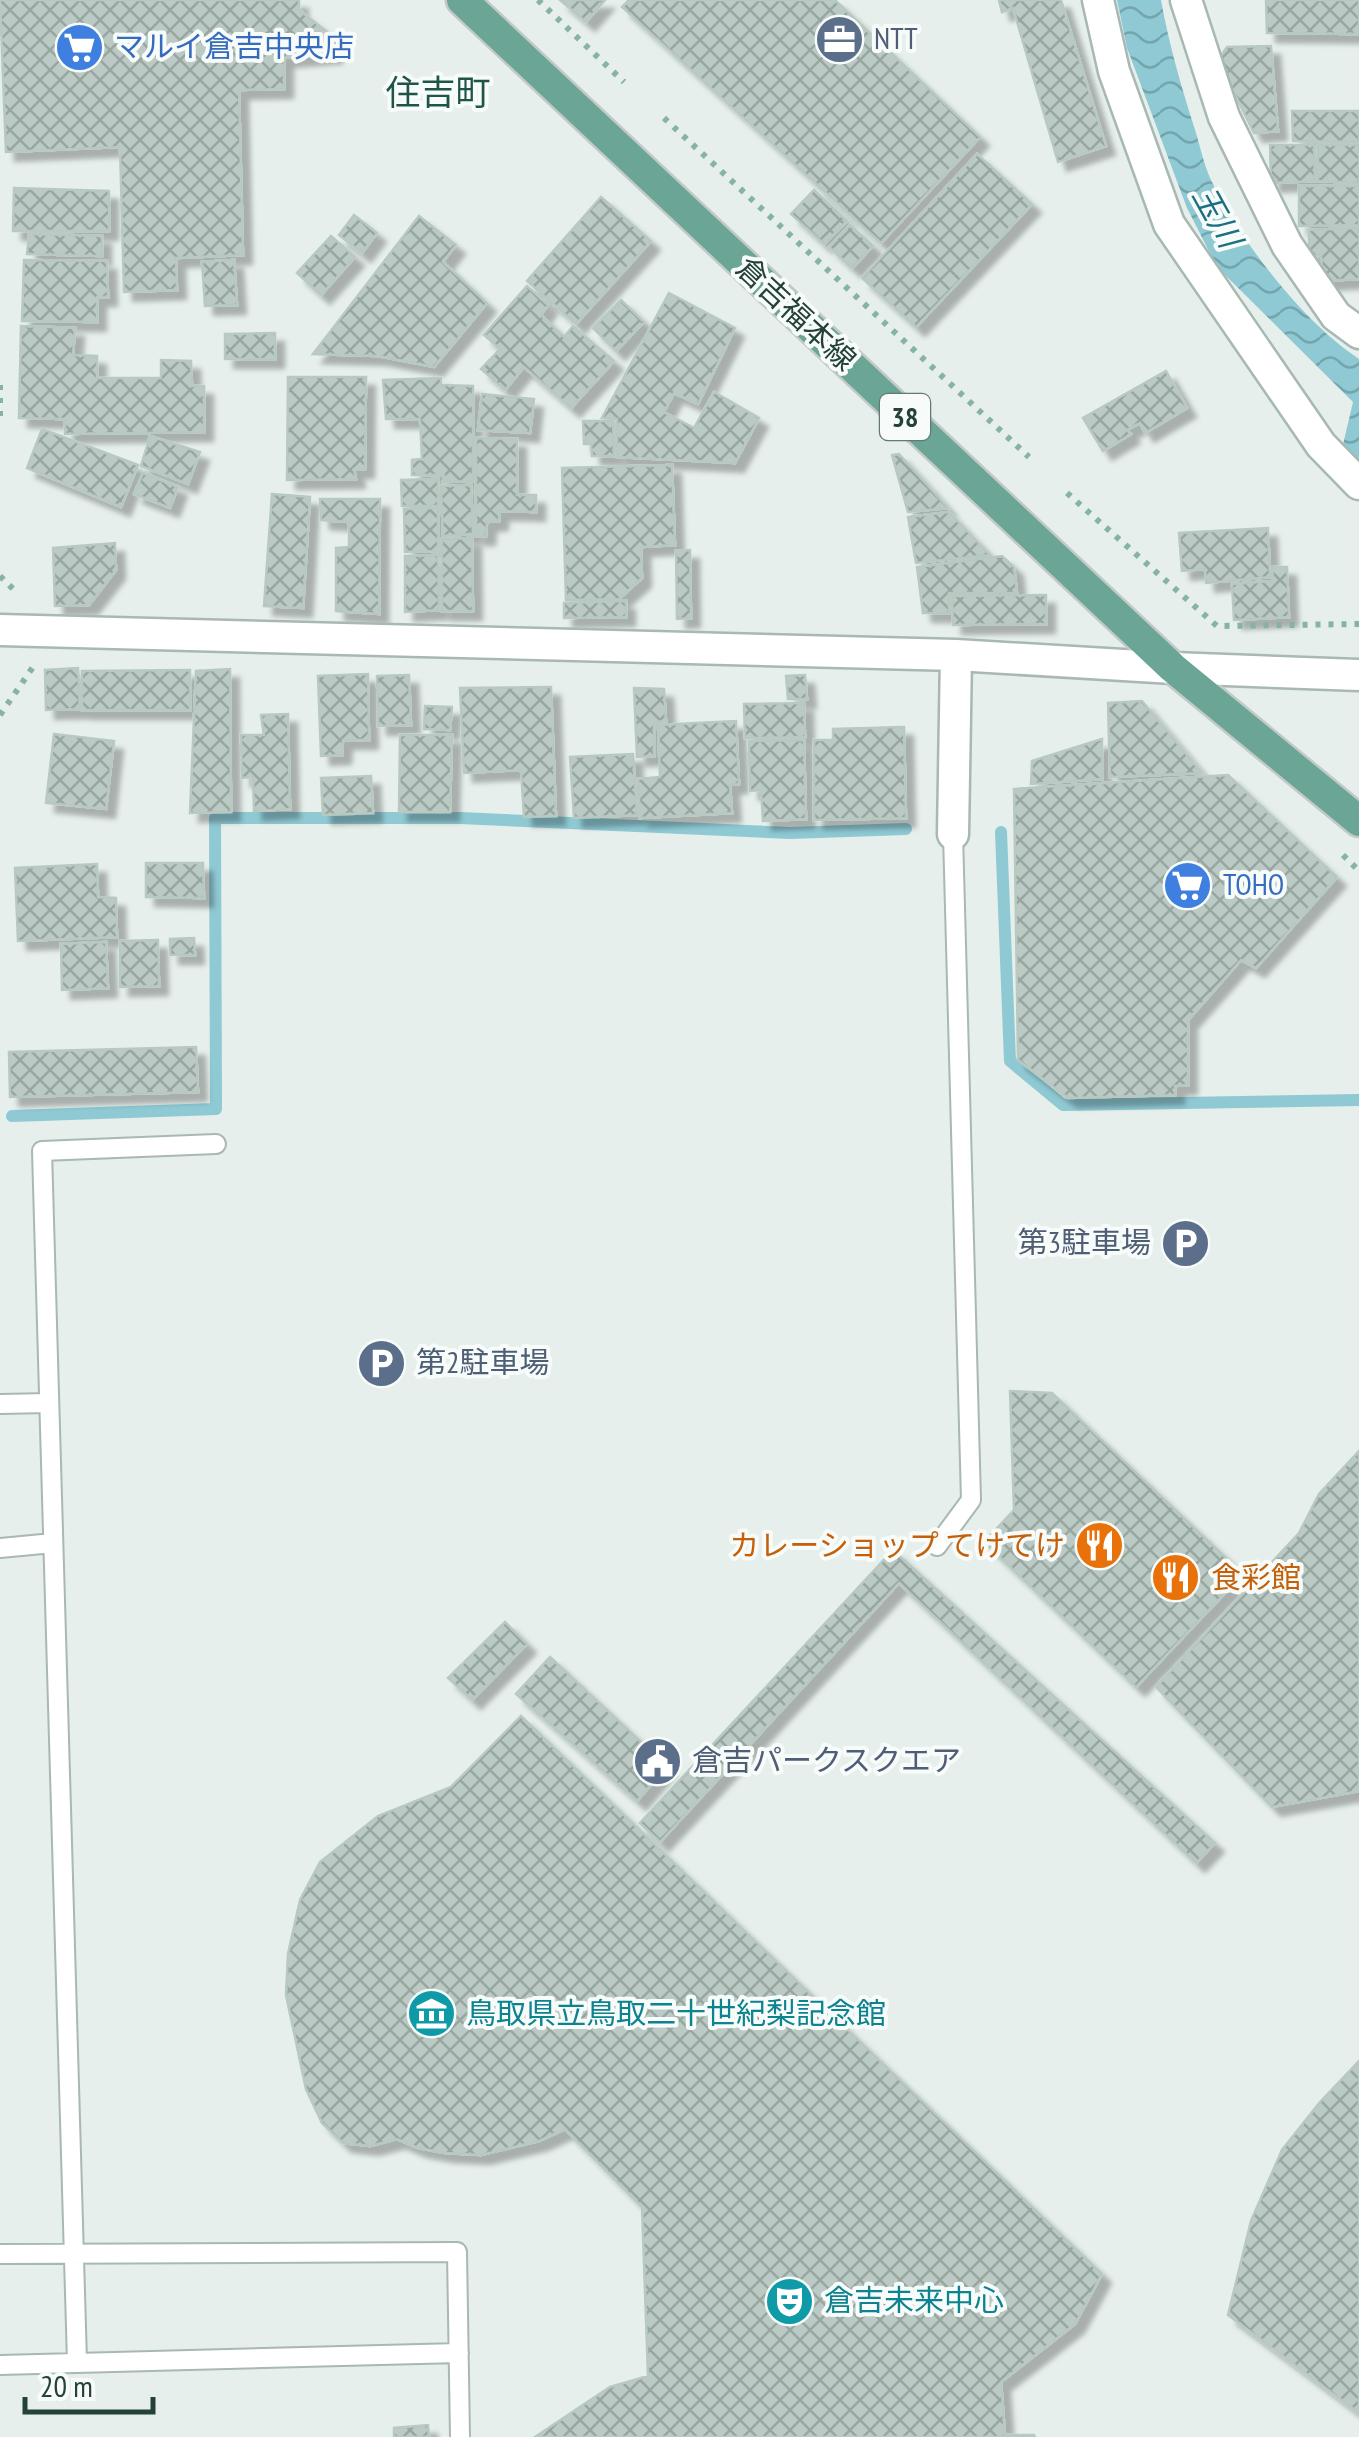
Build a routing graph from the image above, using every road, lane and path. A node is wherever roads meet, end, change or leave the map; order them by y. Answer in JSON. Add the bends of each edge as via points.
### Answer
{"nodes":[{"id":1,"x":462,"y":0,"type":"edge"},
{"id":2,"x":538,"y":0,"type":"edge"},
{"id":3,"x":1098,"y":0,"type":"edge"},
{"id":4,"x":1186,"y":0,"type":"edge"},
{"id":5,"x":624,"y":82,"type":"dead end"},
{"id":6,"x":664,"y":118,"type":"dead end"},
{"id":7,"x":1359,"y":333,"type":"edge"},
{"id":8,"x":0,"y":385,"type":"edge"},
{"id":9,"x":0,"y":416,"type":"edge"},
{"id":10,"x":1029,"y":457,"type":"dead end"},
{"id":11,"x":1359,"y":484,"type":"edge"},
{"id":12,"x":1067,"y":492,"type":"dead end"},
{"id":13,"x":0,"y":576,"type":"edge"},
{"id":14,"x":24,"y":600,"type":"dead end"},
{"id":15,"x":1359,"y":624,"type":"edge"},
{"id":16,"x":0,"y":630,"type":"edge"},
{"id":17,"x":956,"y":655,"type":"junction"},
{"id":18,"x":1173,"y":668,"type":"junction"},
{"id":19,"x":1359,"y":675,"type":"edge"},
{"id":20,"x":1359,"y":821,"type":"edge"},
{"id":21,"x":954,"y":834,"type":"joint"},
{"id":22,"x":216,"y":1144,"type":"dead end"},
{"id":23,"x":49,"y":1403,"type":"junction"},
{"id":24,"x":0,"y":1404,"type":"edge"},
{"id":25,"x":53,"y":1544,"type":"junction"},
{"id":26,"x":936,"y":1546,"type":"dead end"},
{"id":27,"x":0,"y":1548,"type":"edge"},
{"id":28,"x":0,"y":2254,"type":"edge"},
{"id":29,"x":73,"y":2254,"type":"junction"},
{"id":30,"x":459,"y":2352,"type":"junction"},
{"id":31,"x":77,"y":2362,"type":"junction"},
{"id":32,"x":0,"y":2366,"type":"edge"},
{"id":33,"x":460,"y":2437,"type":"edge"}],
"edges":[{"from":1,"to":18,"type":"main road","name":"倉吉福本線","number":"38"},
{"from":2,"to":5,"type":"path"},
{"from":3,"to":11,"type":"street","via":[[1114,72],[1170,224],[1321,446]]},
{"from":4,"to":7,"type":"street","via":[[1224,117],[1287,246],[1336,316]]},
{"from":6,"to":10,"type":"path"},
{"from":8,"to":9,"type":"path"},
{"from":12,"to":15,"type":"path","via":[[1217,626]]},
{"from":13,"to":14,"type":"path"},
{"from":16,"to":17,"type":"street"},
{"from":17,"to":18,"type":"street"},
{"from":17,"to":21,"type":"street"},
{"from":18,"to":19,"type":"street"},
{"from":18,"to":20,"type":"main road","name":"倉吉福本線","number":"38"},
{"from":21,"to":26,"type":"lane","via":[[970,1500]]},
{"from":22,"to":23,"type":"lane","via":[[42,1151]]},
{"from":23,"to":24,"type":"lane"},
{"from":23,"to":25,"type":"lane"},
{"from":25,"to":27,"type":"lane"},
{"from":25,"to":29,"type":"lane"},
{"from":28,"to":29,"type":"lane"},
{"from":29,"to":30,"type":"lane","via":[[457,2252]]},
{"from":29,"to":31,"type":"lane"},
{"from":30,"to":31,"type":"lane"},
{"from":30,"to":33,"type":"lane"},
{"from":31,"to":32,"type":"lane"}]}
